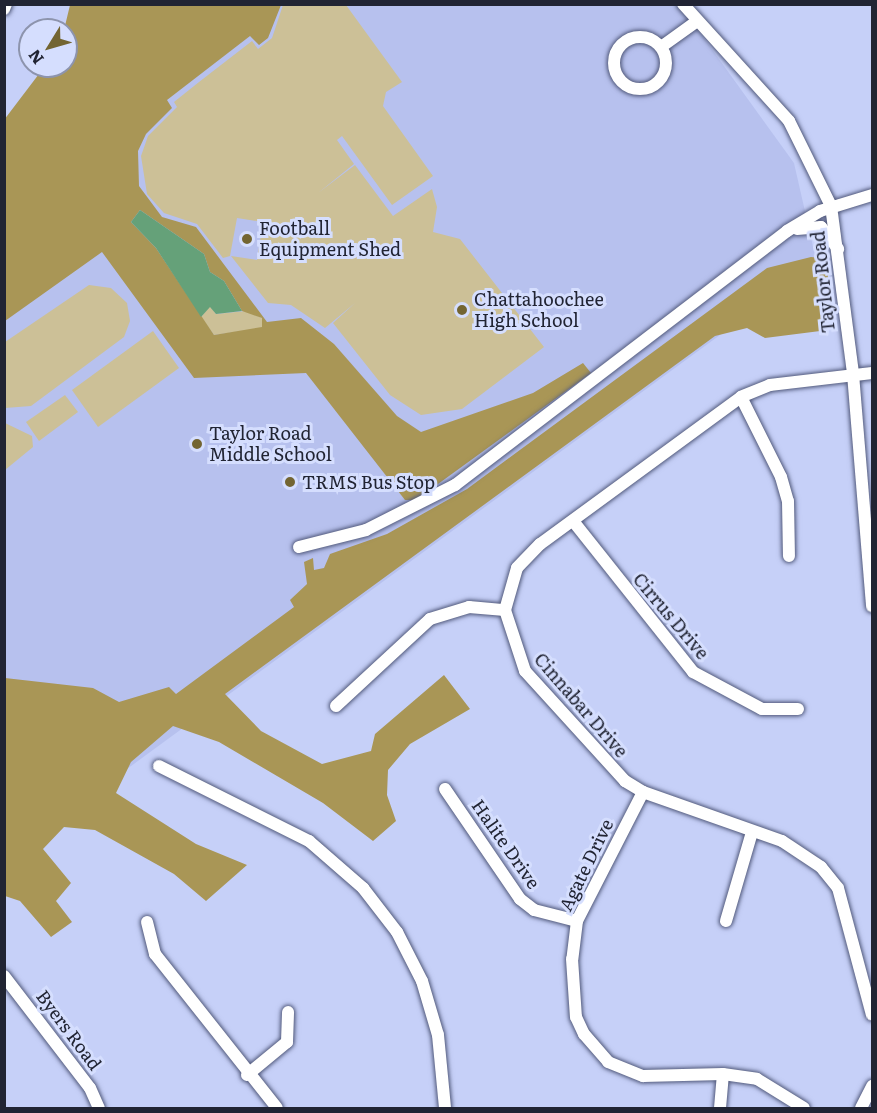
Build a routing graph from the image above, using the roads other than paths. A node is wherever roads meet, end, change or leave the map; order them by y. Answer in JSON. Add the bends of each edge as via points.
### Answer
{"nodes":[{"id":1,"x":6,"y":4,"type":"edge"},
{"id":2,"x":682,"y":4,"type":"edge"},
{"id":3,"x":4,"y":9,"type":"edge"},
{"id":4,"x":697,"y":21,"type":"junction"},
{"id":5,"x":661,"y":47,"type":"junction"},
{"id":6,"x":873,"y":195,"type":"edge"},
{"id":7,"x":831,"y":206,"type":"junction"},
{"id":8,"x":787,"y":231,"type":"junction"},
{"id":9,"x":840,"y":251,"type":"junction"},
{"id":10,"x":873,"y":373,"type":"edge"},
{"id":11,"x":853,"y":374,"type":"junction"},
{"id":12,"x":741,"y":397,"type":"junction"},
{"id":13,"x":573,"y":521,"type":"junction"},
{"id":14,"x":299,"y":547,"type":"dead end"},
{"id":15,"x":789,"y":556,"type":"dead end"},
{"id":16,"x":873,"y":606,"type":"edge"},
{"id":17,"x":505,"y":610,"type":"junction"},
{"id":18,"x":336,"y":706,"type":"dead end"},
{"id":19,"x":798,"y":709,"type":"dead end"},
{"id":20,"x":159,"y":766,"type":"dead end"},
{"id":21,"x":445,"y":789,"type":"dead end"},
{"id":22,"x":643,"y":792,"type":"junction"},
{"id":23,"x":752,"y":832,"type":"junction"},
{"id":24,"x":577,"y":921,"type":"junction"},
{"id":25,"x":726,"y":921,"type":"dead end"},
{"id":26,"x":147,"y":922,"type":"dead end"},
{"id":27,"x":4,"y":976,"type":"edge"},
{"id":28,"x":288,"y":1012,"type":"dead end"},
{"id":29,"x":873,"y":1015,"type":"edge"},
{"id":30,"x":723,"y":1074,"type":"junction"},
{"id":31,"x":247,"y":1075,"type":"junction"},
{"id":32,"x":873,"y":1086,"type":"edge"},
{"id":33,"x":99,"y":1108,"type":"edge"},
{"id":34,"x":277,"y":1108,"type":"edge"},
{"id":35,"x":444,"y":1108,"type":"edge"},
{"id":36,"x":720,"y":1108,"type":"edge"},
{"id":37,"x":804,"y":1108,"type":"edge"},
{"id":38,"x":861,"y":1108,"type":"edge"}],
"edges":[{"from":1,"to":3,"type":"street"},
{"from":2,"to":4,"type":"street","name":"Taylor Road"},
{"from":4,"to":5,"type":"street"},
{"from":4,"to":7,"type":"street","name":"Taylor Road","via":[[789,121]]},
{"from":5,"to":5,"type":"street","via":[[641,37],[624,43],[614,65],[621,81],[645,88],[659,80],[666,61]]},
{"from":6,"to":7,"type":"street"},
{"from":7,"to":8,"type":"street"},
{"from":7,"to":9,"type":"street","name":"Taylor Road"},
{"from":8,"to":9,"type":"street","via":[[821,227]]},
{"from":8,"to":14,"type":"street","via":[[455,485],[366,530]]},
{"from":9,"to":11,"type":"street","name":"Taylor Road"},
{"from":10,"to":11,"type":"street"},
{"from":11,"to":12,"type":"street","via":[[770,385]]},
{"from":11,"to":16,"type":"street","name":"Taylor Road"},
{"from":12,"to":13,"type":"street"},
{"from":12,"to":15,"type":"street","via":[[781,477],[788,501]]},
{"from":13,"to":17,"type":"street","via":[[517,568]]},
{"from":13,"to":19,"type":"street","name":"Cirrus Drive","via":[[693,672],[762,709]]},
{"from":17,"to":18,"type":"street","via":[[469,607],[430,619]]},
{"from":17,"to":22,"type":"street","name":"Cinnabar Drive","via":[[525,671],[609,768]]},
{"from":20,"to":35,"type":"street","via":[[309,841],[363,888],[397,932],[422,981],[438,1035]]},
{"from":21,"to":24,"type":"street","name":"Halite Drive","via":[[520,899],[534,910]]},
{"from":22,"to":23,"type":"street","name":"Cinnabar Drive"},
{"from":22,"to":24,"type":"street","name":"Agate Drive"},
{"from":23,"to":25,"type":"street"},
{"from":23,"to":29,"type":"street","name":"Cinnabar Drive","via":[[805,852],[838,888]]},
{"from":24,"to":30,"type":"street","name":"Agate Drive","via":[[572,959],[576,1017],[608,1062],[643,1076]]},
{"from":26,"to":31,"type":"street","via":[[155,954]]},
{"from":27,"to":33,"type":"street","name":"Byers Road","via":[[90,1088]]},
{"from":28,"to":31,"type":"street","via":[[287,1042]]},
{"from":30,"to":36,"type":"street"},
{"from":30,"to":37,"type":"street","name":"Agate Drive","via":[[757,1079]]},
{"from":31,"to":34,"type":"street"},
{"from":32,"to":38,"type":"street"}]}
